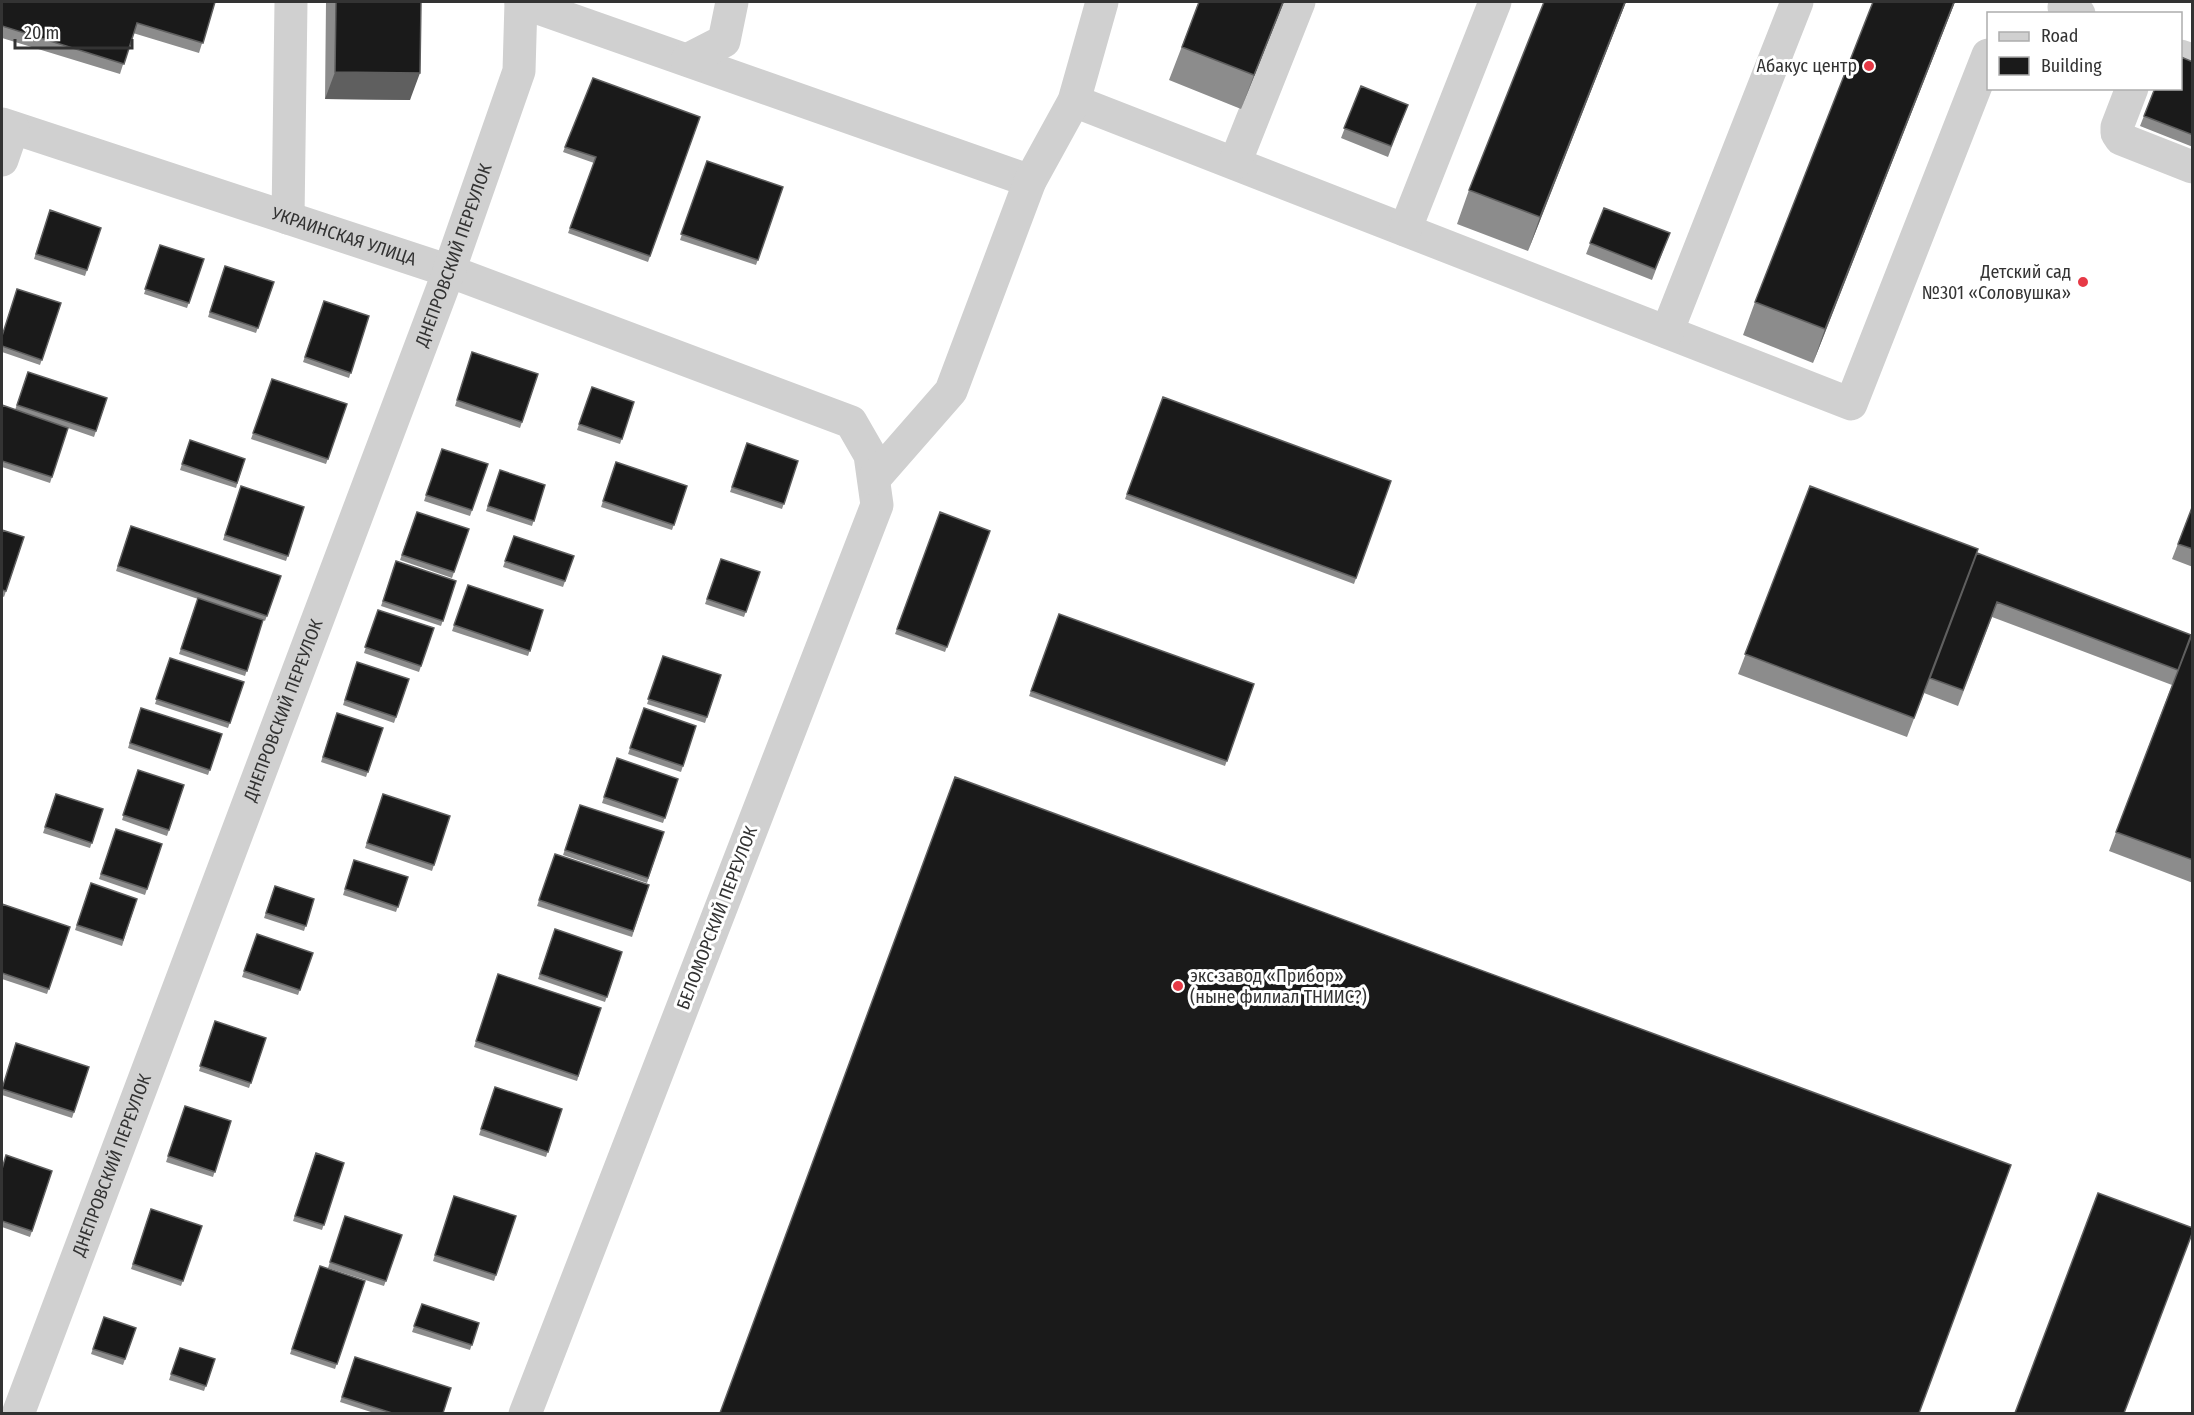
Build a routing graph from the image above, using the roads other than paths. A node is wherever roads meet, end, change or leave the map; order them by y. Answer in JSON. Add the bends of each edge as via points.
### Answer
{"nodes":[{"id":1,"x":291,"y":2,"type":"edge"},
{"id":2,"x":521,"y":2,"type":"edge"},
{"id":3,"x":732,"y":2,"type":"edge"},
{"id":4,"x":1102,"y":2,"type":"edge"},
{"id":5,"x":1299,"y":2,"type":"edge"},
{"id":6,"x":1495,"y":2,"type":"edge"},
{"id":7,"x":1797,"y":2,"type":"edge"},
{"id":8,"x":687,"y":60,"type":"junction"},
{"id":9,"x":1987,"y":60,"type":"edge"},
{"id":10,"x":2131,"y":90,"type":"edge"},
{"id":11,"x":1074,"y":100,"type":"junction"},
{"id":12,"x":7,"y":126,"type":"edge"},
{"id":13,"x":2,"y":160,"type":"edge"},
{"id":14,"x":1235,"y":163,"type":"junction"},
{"id":15,"x":2193,"y":167,"type":"edge"},
{"id":16,"x":1030,"y":181,"type":"junction"},
{"id":17,"x":288,"y":218,"type":"junction"},
{"id":18,"x":1405,"y":230,"type":"junction"},
{"id":19,"x":449,"y":271,"type":"junction"},
{"id":20,"x":1667,"y":332,"type":"junction"},
{"id":21,"x":851,"y":422,"type":"joint"},
{"id":22,"x":874,"y":479,"type":"junction"},
{"id":23,"x":18,"y":1413,"type":"edge"},
{"id":24,"x":525,"y":1413,"type":"edge"}],
"edges":[{"from":1,"to":17,"type":"street"},
{"from":2,"to":8,"type":"street"},
{"from":2,"to":19,"type":"street","name":"ДНЕПРОВСКИЙ ПЕРЕУЛОК","via":[[519,71]]},
{"from":3,"to":8,"type":"street","via":[[724,41]]},
{"from":4,"to":11,"type":"street"},
{"from":5,"to":14,"type":"street"},
{"from":6,"to":18,"type":"street"},
{"from":7,"to":20,"type":"street"},
{"from":8,"to":16,"type":"street"},
{"from":9,"to":20,"type":"street","via":[[1851,404]]},
{"from":10,"to":15,"type":"street","via":[[2117,127],[2121,139]]},
{"from":11,"to":14,"type":"street"},
{"from":11,"to":16,"type":"street"},
{"from":12,"to":13,"type":"street"},
{"from":12,"to":17,"type":"street","name":"УКРАИНСКАЯ УЛИЦА"},
{"from":14,"to":18,"type":"street"},
{"from":16,"to":22,"type":"street","via":[[951,391]]},
{"from":17,"to":19,"type":"street","name":"УКРАИНСКАЯ УЛИЦА"},
{"from":18,"to":20,"type":"street"},
{"from":19,"to":21,"type":"street","name":"УКРАИНСКАЯ УЛИЦА"},
{"from":19,"to":23,"type":"street","name":"ДНЕПРОВСКИЙ ПЕРЕУЛОК"},
{"from":21,"to":22,"type":"street","name":"БЕЛОМОРСКИЙ ПЕРЕУЛОК","via":[[870,455]]},
{"from":22,"to":24,"type":"street","name":"БЕЛОМОРСКИЙ ПЕРЕУЛОК","via":[[877,505]]}]}
